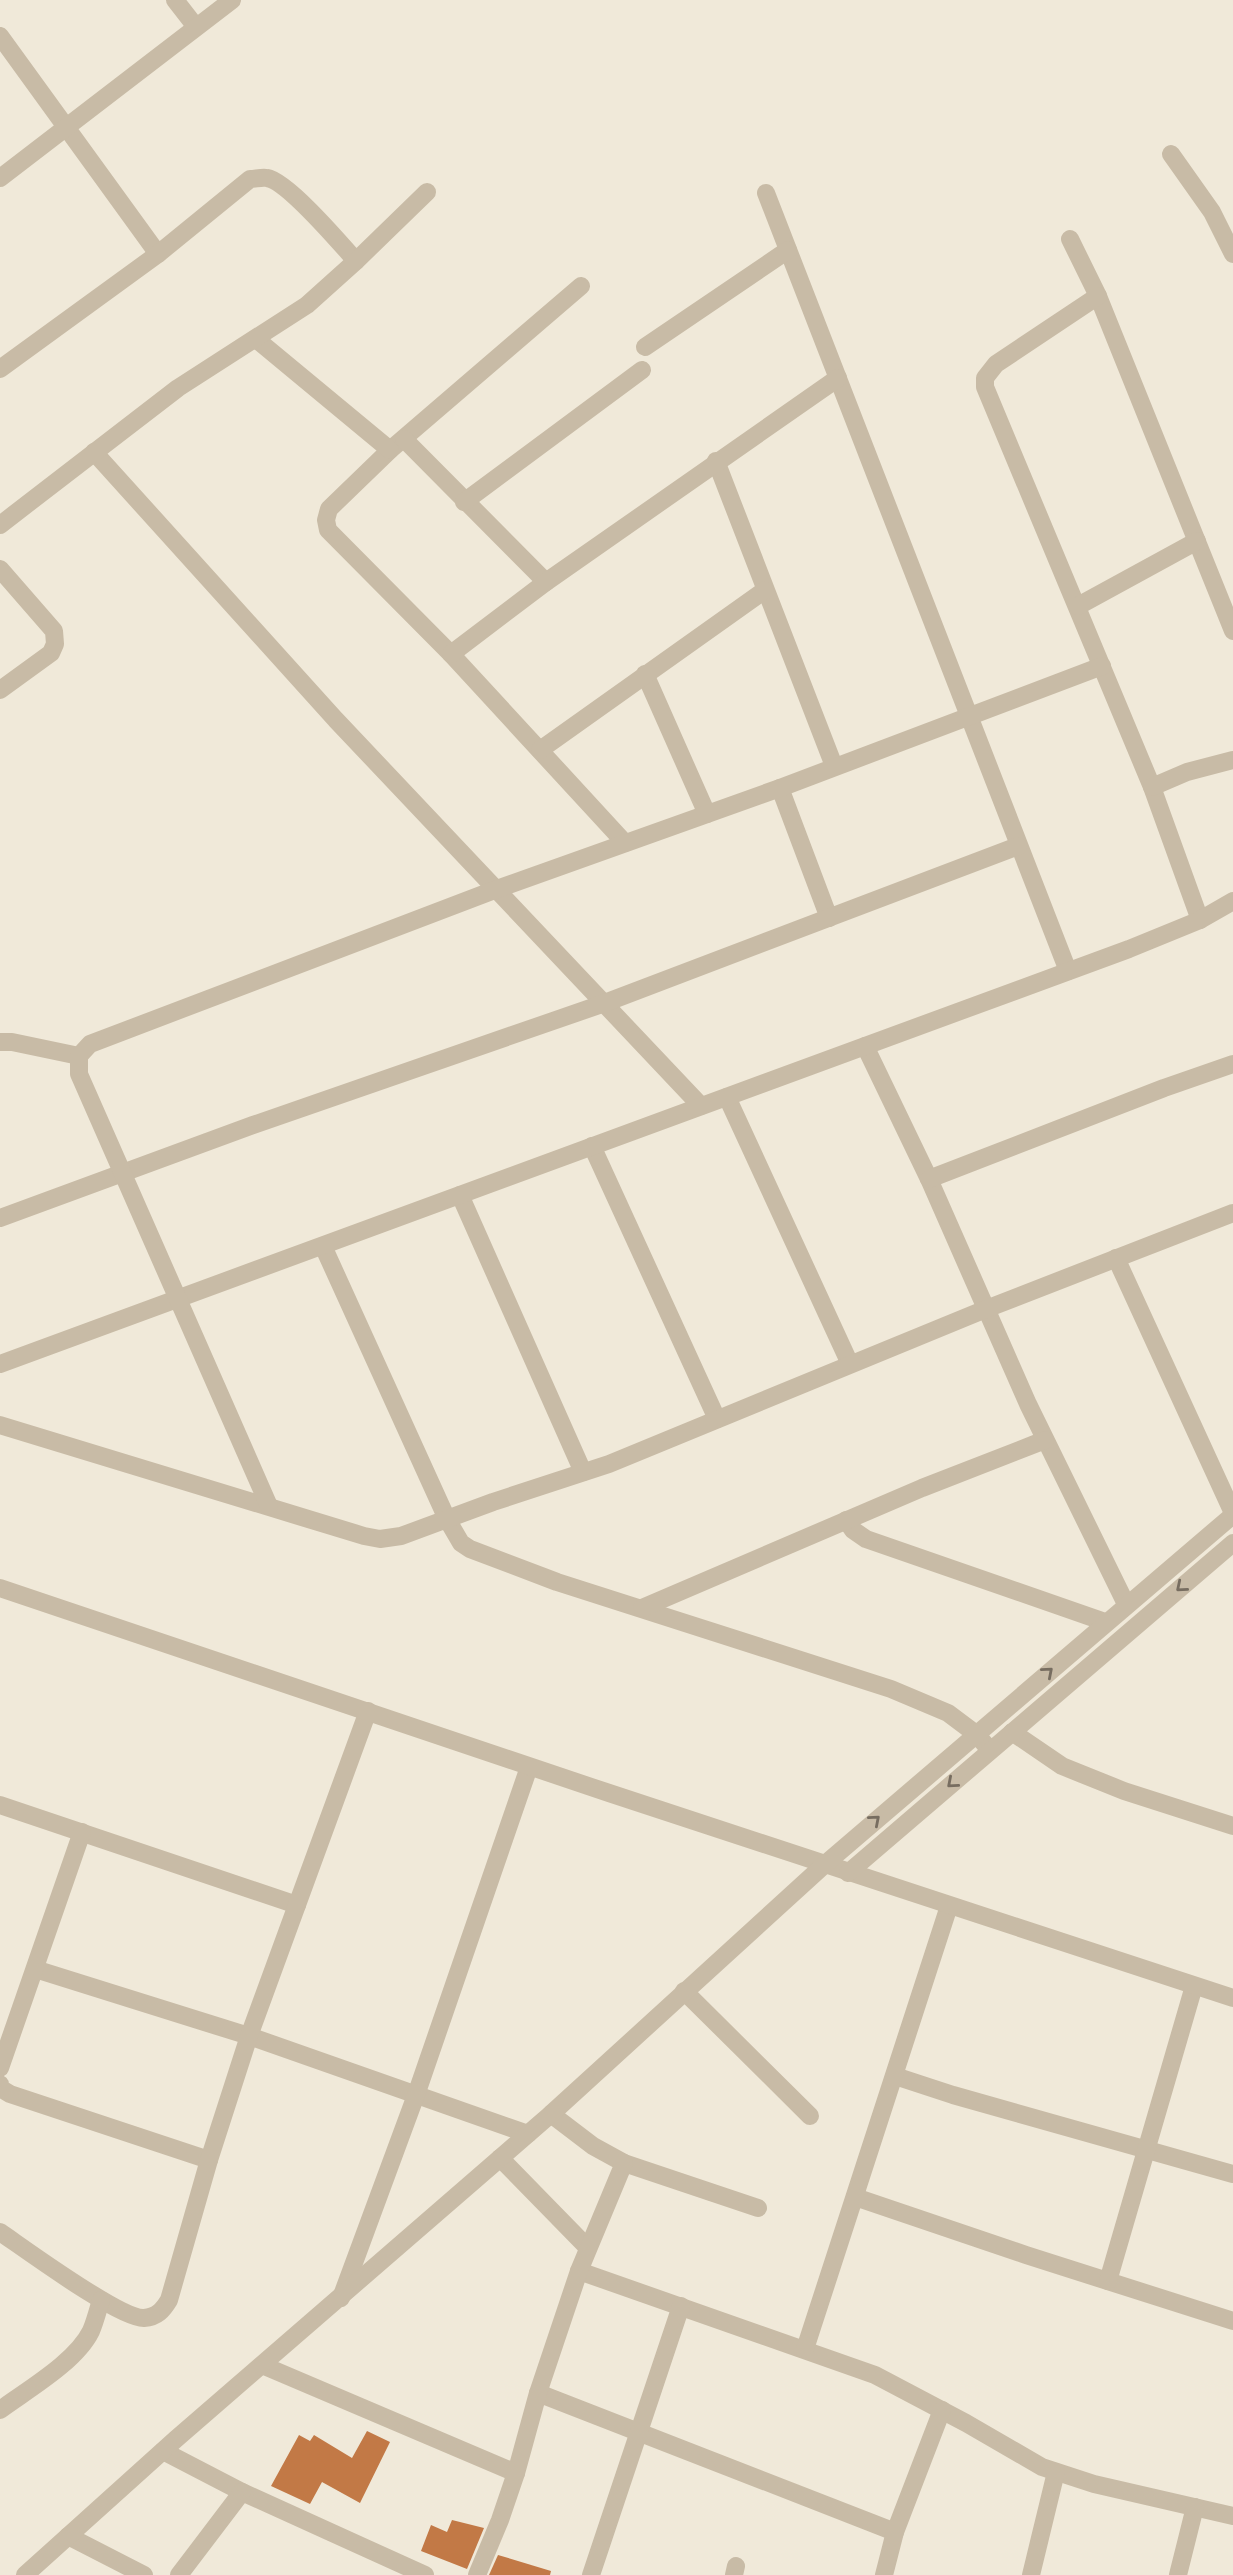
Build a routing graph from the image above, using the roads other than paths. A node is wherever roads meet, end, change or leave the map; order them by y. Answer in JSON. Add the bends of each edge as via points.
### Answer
{"nodes":[{"id":1,"x":175,"y":0,"type":"edge"},
{"id":2,"x":232,"y":0,"type":"edge"},
{"id":3,"x":196,"y":27,"type":"junction"},
{"id":4,"x":0,"y":36,"type":"edge"},
{"id":5,"x":66,"y":126,"type":"junction"},
{"id":6,"x":1171,"y":154,"type":"dead end"},
{"id":7,"x":0,"y":178,"type":"edge"},
{"id":8,"x":427,"y":192,"type":"dead end"},
{"id":9,"x":766,"y":193,"type":"dead end"},
{"id":10,"x":1227,"y":223,"type":"edge"},
{"id":11,"x":1070,"y":239,"type":"dead end"},
{"id":12,"x":788,"y":250,"type":"junction"},
{"id":13,"x":159,"y":254,"type":"junction"},
{"id":14,"x":1233,"y":254,"type":"edge"},
{"id":15,"x":356,"y":261,"type":"junction"},
{"id":16,"x":581,"y":286,"type":"dead end"},
{"id":17,"x":1098,"y":296,"type":"junction"},
{"id":18,"x":256,"y":339,"type":"junction"},
{"id":19,"x":645,"y":347,"type":"dead end"},
{"id":20,"x":0,"y":369,"type":"edge"},
{"id":21,"x":642,"y":370,"type":"dead end"},
{"id":22,"x":838,"y":378,"type":"junction"},
{"id":23,"x":397,"y":445,"type":"junction"},
{"id":24,"x":94,"y":452,"type":"junction"},
{"id":25,"x":716,"y":461,"type":"junction"},
{"id":26,"x":464,"y":502,"type":"junction"},
{"id":27,"x":0,"y":525,"type":"edge"},
{"id":28,"x":1197,"y":541,"type":"junction"},
{"id":29,"x":0,"y":569,"type":"edge"},
{"id":30,"x":545,"y":582,"type":"junction"},
{"id":31,"x":765,"y":590,"type":"junction"},
{"id":32,"x":1078,"y":606,"type":"junction"},
{"id":33,"x":1233,"y":631,"type":"edge"},
{"id":34,"x":451,"y":653,"type":"junction"},
{"id":35,"x":1102,"y":666,"type":"junction"},
{"id":36,"x":645,"y":674,"type":"junction"},
{"id":37,"x":0,"y":690,"type":"edge"},
{"id":38,"x":969,"y":715,"type":"junction"},
{"id":39,"x":540,"y":750,"type":"junction"},
{"id":40,"x":1233,"y":760,"type":"edge"},
{"id":41,"x":834,"y":766,"type":"junction"},
{"id":42,"x":1152,"y":786,"type":"junction"},
{"id":43,"x":780,"y":788,"type":"junction"},
{"id":44,"x":707,"y":814,"type":"junction"},
{"id":45,"x":625,"y":843,"type":"junction"},
{"id":46,"x":1018,"y":846,"type":"junction"},
{"id":47,"x":498,"y":889,"type":"junction"},
{"id":48,"x":1233,"y":901,"type":"edge"},
{"id":49,"x":829,"y":918,"type":"junction"},
{"id":50,"x":1200,"y":920,"type":"junction"},
{"id":51,"x":1068,"y":971,"type":"junction"},
{"id":52,"x":602,"y":1004,"type":"junction"},
{"id":53,"x":0,"y":1042,"type":"edge"},
{"id":54,"x":865,"y":1046,"type":"junction"},
{"id":55,"x":79,"y":1056,"type":"junction"},
{"id":56,"x":1233,"y":1065,"type":"edge"},
{"id":57,"x":727,"y":1097,"type":"junction"},
{"id":58,"x":701,"y":1106,"type":"junction"},
{"id":59,"x":592,"y":1146,"type":"junction"},
{"id":60,"x":122,"y":1175,"type":"junction"},
{"id":61,"x":929,"y":1179,"type":"junction"},
{"id":62,"x":460,"y":1195,"type":"junction"},
{"id":63,"x":1233,"y":1213,"type":"edge"},
{"id":64,"x":0,"y":1218,"type":"edge"},
{"id":65,"x":323,"y":1246,"type":"junction"},
{"id":66,"x":1116,"y":1258,"type":"junction"},
{"id":67,"x":178,"y":1300,"type":"junction"},
{"id":68,"x":986,"y":1309,"type":"junction"},
{"id":69,"x":0,"y":1364,"type":"edge"},
{"id":70,"x":850,"y":1364,"type":"junction"},
{"id":71,"x":717,"y":1419,"type":"junction"},
{"id":72,"x":0,"y":1426,"type":"edge"},
{"id":73,"x":1045,"y":1440,"type":"junction"},
{"id":74,"x":583,"y":1472,"type":"junction"},
{"id":75,"x":269,"y":1507,"type":"junction"},
{"id":76,"x":1233,"y":1514,"type":"edge"},
{"id":77,"x":447,"y":1519,"type":"junction"},
{"id":78,"x":846,"y":1520,"type":"junction"},
{"id":79,"x":1233,"y":1543,"type":"edge"},
{"id":80,"x":0,"y":1588,"type":"edge"},
{"id":81,"x":1126,"y":1604,"type":"junction"},
{"id":82,"x":642,"y":1608,"type":"junction"},
{"id":83,"x":1105,"y":1622,"type":"junction"},
{"id":84,"x":369,"y":1711,"type":"junction"},
{"id":85,"x":1012,"y":1732,"type":"junction"},
{"id":86,"x":976,"y":1734,"type":"junction"},
{"id":87,"x":990,"y":1750,"type":"junction"},
{"id":88,"x":529,"y":1767,"type":"junction"},
{"id":89,"x":0,"y":1805,"type":"edge"},
{"id":90,"x":1233,"y":1826,"type":"edge"},
{"id":91,"x":82,"y":1832,"type":"junction"},
{"id":92,"x":824,"y":1865,"type":"junction"},
{"id":93,"x":848,"y":1873,"type":"junction"},
{"id":94,"x":297,"y":1905,"type":"junction"},
{"id":95,"x":949,"y":1906,"type":"junction"},
{"id":96,"x":35,"y":1969,"type":"junction"},
{"id":97,"x":1195,"y":1986,"type":"junction"},
{"id":98,"x":684,"y":1992,"type":"junction"},
{"id":99,"x":1233,"y":1998,"type":"edge"},
{"id":100,"x":249,"y":2036,"type":"junction"},
{"id":101,"x":0,"y":2068,"type":"edge"},
{"id":102,"x":895,"y":2076,"type":"junction"},
{"id":103,"x":0,"y":2086,"type":"edge"},
{"id":104,"x":416,"y":2095,"type":"junction"},
{"id":105,"x":551,"y":2115,"type":"junction"},
{"id":106,"x":810,"y":2116,"type":"dead end"},
{"id":107,"x":528,"y":2134,"type":"junction"},
{"id":108,"x":1147,"y":2149,"type":"junction"},
{"id":109,"x":500,"y":2158,"type":"junction"},
{"id":110,"x":209,"y":2160,"type":"junction"},
{"id":111,"x":624,"y":2163,"type":"junction"},
{"id":112,"x":1233,"y":2174,"type":"edge"},
{"id":113,"x":855,"y":2197,"type":"junction"},
{"id":114,"x":758,"y":2208,"type":"dead end"},
{"id":115,"x":0,"y":2232,"type":"edge"},
{"id":116,"x":588,"y":2248,"type":"junction"},
{"id":117,"x":579,"y":2271,"type":"junction"},
{"id":118,"x":1108,"y":2281,"type":"junction"},
{"id":119,"x":341,"y":2298,"type":"junction"},
{"id":120,"x":101,"y":2300,"type":"junction"},
{"id":121,"x":681,"y":2306,"type":"junction"},
{"id":122,"x":1233,"y":2321,"type":"edge"},
{"id":123,"x":805,"y":2349,"type":"junction"},
{"id":124,"x":262,"y":2365,"type":"junction"},
{"id":125,"x":538,"y":2393,"type":"junction"},
{"id":126,"x":0,"y":2410,"type":"edge"},
{"id":127,"x":943,"y":2410,"type":"junction"},
{"id":128,"x":639,"y":2432,"type":"junction"},
{"id":129,"x":163,"y":2451,"type":"junction"},
{"id":130,"x":1056,"y":2472,"type":"junction"},
{"id":131,"x":516,"y":2473,"type":"junction"},
{"id":132,"x":242,"y":2492,"type":"junction"},
{"id":133,"x":1195,"y":2507,"type":"junction"},
{"id":134,"x":1233,"y":2516,"type":"edge"},
{"id":135,"x":895,"y":2532,"type":"junction"},
{"id":136,"x":68,"y":2536,"type":"junction"},
{"id":137,"x":25,"y":2575,"type":"edge"},
{"id":138,"x":144,"y":2575,"type":"edge"},
{"id":139,"x":179,"y":2575,"type":"edge"},
{"id":140,"x":425,"y":2575,"type":"edge"},
{"id":141,"x":477,"y":2575,"type":"edge"},
{"id":142,"x":591,"y":2575,"type":"edge"},
{"id":143,"x":884,"y":2575,"type":"edge"},
{"id":144,"x":1031,"y":2575,"type":"edge"},
{"id":145,"x":1178,"y":2575,"type":"edge"}],
"edges":[{"from":1,"to":3,"type":"street"},
{"from":2,"to":3,"type":"street"},
{"from":3,"to":5,"type":"street"},
{"from":4,"to":5,"type":"street"},
{"from":5,"to":7,"type":"street"},
{"from":5,"to":13,"type":"street"},
{"from":6,"to":10,"type":"street"},
{"from":8,"to":15,"type":"street"},
{"from":9,"to":12,"type":"street"},
{"from":10,"to":14,"type":"street"},
{"from":11,"to":17,"type":"street"},
{"from":12,"to":19,"type":"street"},
{"from":12,"to":22,"type":"street"},
{"from":13,"to":15,"type":"street","via":[[250,180],[268,178],[281,185]]},
{"from":13,"to":20,"type":"street"},
{"from":15,"to":18,"type":"street","via":[[307,305]]},
{"from":16,"to":23,"type":"street"},
{"from":17,"to":28,"type":"street"},
{"from":17,"to":32,"type":"street","via":[[996,364],[985,378],[989,400]]},
{"from":18,"to":23,"type":"street"},
{"from":18,"to":24,"type":"street","via":[[178,388]]},
{"from":21,"to":26,"type":"street"},
{"from":22,"to":25,"type":"street"},
{"from":22,"to":38,"type":"street"},
{"from":23,"to":26,"type":"street"},
{"from":23,"to":34,"type":"street","via":[[330,509],[328,530]]},
{"from":24,"to":27,"type":"street"},
{"from":24,"to":47,"type":"street"},
{"from":25,"to":30,"type":"street"},
{"from":25,"to":31,"type":"street"},
{"from":26,"to":30,"type":"street"},
{"from":28,"to":32,"type":"street"},
{"from":28,"to":33,"type":"street"},
{"from":29,"to":37,"type":"street","via":[[54,631],[55,644],[51,653]]},
{"from":30,"to":34,"type":"street"},
{"from":31,"to":36,"type":"street"},
{"from":31,"to":41,"type":"street"},
{"from":32,"to":35,"type":"street"},
{"from":34,"to":39,"type":"street"},
{"from":35,"to":38,"type":"street"},
{"from":35,"to":42,"type":"street"},
{"from":36,"to":39,"type":"street"},
{"from":36,"to":44,"type":"street"},
{"from":38,"to":41,"type":"street"},
{"from":38,"to":46,"type":"street"},
{"from":39,"to":45,"type":"street"},
{"from":40,"to":42,"type":"street"},
{"from":41,"to":43,"type":"street"},
{"from":42,"to":50,"type":"street"},
{"from":43,"to":44,"type":"street"},
{"from":43,"to":49,"type":"street"},
{"from":44,"to":45,"type":"street"},
{"from":45,"to":47,"type":"street"},
{"from":46,"to":49,"type":"street"},
{"from":46,"to":51,"type":"street"},
{"from":47,"to":52,"type":"street"},
{"from":47,"to":55,"type":"street","via":[[90,1044]]},
{"from":48,"to":50,"type":"street"},
{"from":49,"to":52,"type":"street"},
{"from":50,"to":51,"type":"street"},
{"from":51,"to":54,"type":"street"},
{"from":52,"to":58,"type":"street"},
{"from":52,"to":60,"type":"street"},
{"from":53,"to":55,"type":"street"},
{"from":54,"to":57,"type":"street"},
{"from":54,"to":61,"type":"street"},
{"from":55,"to":60,"type":"street","via":[[79,1074]]},
{"from":56,"to":61,"type":"street"},
{"from":57,"to":58,"type":"street"},
{"from":57,"to":70,"type":"street"},
{"from":58,"to":59,"type":"street"},
{"from":59,"to":62,"type":"street"},
{"from":59,"to":71,"type":"street"},
{"from":60,"to":64,"type":"street"},
{"from":60,"to":67,"type":"street"},
{"from":61,"to":68,"type":"street"},
{"from":62,"to":65,"type":"street"},
{"from":62,"to":74,"type":"street"},
{"from":63,"to":66,"type":"street"},
{"from":65,"to":67,"type":"street"},
{"from":65,"to":77,"type":"street"},
{"from":66,"to":68,"type":"street"},
{"from":66,"to":76,"type":"street"},
{"from":67,"to":69,"type":"street"},
{"from":67,"to":75,"type":"street"},
{"from":68,"to":70,"type":"street"},
{"from":68,"to":73,"type":"street"},
{"from":70,"to":71,"type":"street"},
{"from":71,"to":74,"type":"street"},
{"from":72,"to":75,"type":"street"},
{"from":73,"to":78,"type":"street"},
{"from":73,"to":81,"type":"street"},
{"from":74,"to":77,"type":"street"},
{"from":75,"to":77,"type":"street","via":[[380,1539]]},
{"from":76,"to":81,"type":"street"},
{"from":77,"to":82,"type":"street","via":[[470,1549]]},
{"from":78,"to":82,"type":"street"},
{"from":78,"to":83,"type":"street","via":[[866,1538]]},
{"from":79,"to":85,"type":"street","one_way":true},
{"from":80,"to":84,"type":"street"},
{"from":81,"to":83,"type":"street"},
{"from":82,"to":86,"type":"street","via":[[891,1689],[948,1713]]},
{"from":86,"to":83,"type":"street","one_way":true},
{"from":84,"to":88,"type":"street"},
{"from":84,"to":94,"type":"street"},
{"from":85,"to":87,"type":"street"},
{"from":85,"to":90,"type":"street","via":[[1062,1766]]},
{"from":86,"to":87,"type":"street"},
{"from":92,"to":86,"type":"street","one_way":true},
{"from":87,"to":93,"type":"street","one_way":true},
{"from":88,"to":92,"type":"street"},
{"from":88,"to":104,"type":"street"},
{"from":89,"to":91,"type":"street"},
{"from":91,"to":94,"type":"street"},
{"from":91,"to":96,"type":"street"},
{"from":92,"to":93,"type":"street"},
{"from":92,"to":98,"type":"street"},
{"from":93,"to":95,"type":"street"},
{"from":94,"to":100,"type":"street"},
{"from":95,"to":97,"type":"street"},
{"from":95,"to":102,"type":"street"},
{"from":96,"to":100,"type":"street"},
{"from":96,"to":101,"type":"street"},
{"from":97,"to":99,"type":"street"},
{"from":97,"to":108,"type":"street"},
{"from":98,"to":105,"type":"street"},
{"from":98,"to":106,"type":"street"},
{"from":100,"to":104,"type":"street"},
{"from":100,"to":110,"type":"street"},
{"from":102,"to":108,"type":"street"},
{"from":102,"to":113,"type":"street"},
{"from":103,"to":110,"type":"street","via":[[10,2094]]},
{"from":104,"to":107,"type":"street"},
{"from":104,"to":119,"type":"street"},
{"from":105,"to":107,"type":"street"},
{"from":105,"to":111,"type":"street","via":[[593,2147]]},
{"from":107,"to":109,"type":"street"},
{"from":108,"to":112,"type":"street"},
{"from":108,"to":118,"type":"street"},
{"from":109,"to":116,"type":"street"},
{"from":109,"to":119,"type":"street"},
{"from":110,"to":120,"type":"street","via":[[163,2310],[142,2318]]},
{"from":111,"to":114,"type":"street"},
{"from":111,"to":116,"type":"street"},
{"from":113,"to":118,"type":"street"},
{"from":113,"to":123,"type":"street"},
{"from":115,"to":120,"type":"street"},
{"from":116,"to":117,"type":"street"},
{"from":117,"to":121,"type":"street"},
{"from":117,"to":125,"type":"street"},
{"from":118,"to":122,"type":"street"},
{"from":119,"to":124,"type":"street"},
{"from":120,"to":126,"type":"street","via":[[82,2345]]},
{"from":121,"to":123,"type":"street"},
{"from":121,"to":128,"type":"street"},
{"from":123,"to":127,"type":"street","via":[[875,2375]]},
{"from":124,"to":129,"type":"street"},
{"from":124,"to":131,"type":"street"},
{"from":125,"to":128,"type":"street"},
{"from":125,"to":131,"type":"street"},
{"from":127,"to":130,"type":"street"},
{"from":127,"to":135,"type":"street"},
{"from":128,"to":135,"type":"street"},
{"from":128,"to":142,"type":"street"},
{"from":129,"to":132,"type":"street"},
{"from":129,"to":136,"type":"street"},
{"from":130,"to":133,"type":"street"},
{"from":130,"to":144,"type":"street"},
{"from":131,"to":141,"type":"street"},
{"from":132,"to":139,"type":"street"},
{"from":132,"to":140,"type":"street"},
{"from":133,"to":134,"type":"street"},
{"from":133,"to":145,"type":"street"},
{"from":135,"to":143,"type":"street"},
{"from":136,"to":137,"type":"street"},
{"from":136,"to":138,"type":"street"}]}
